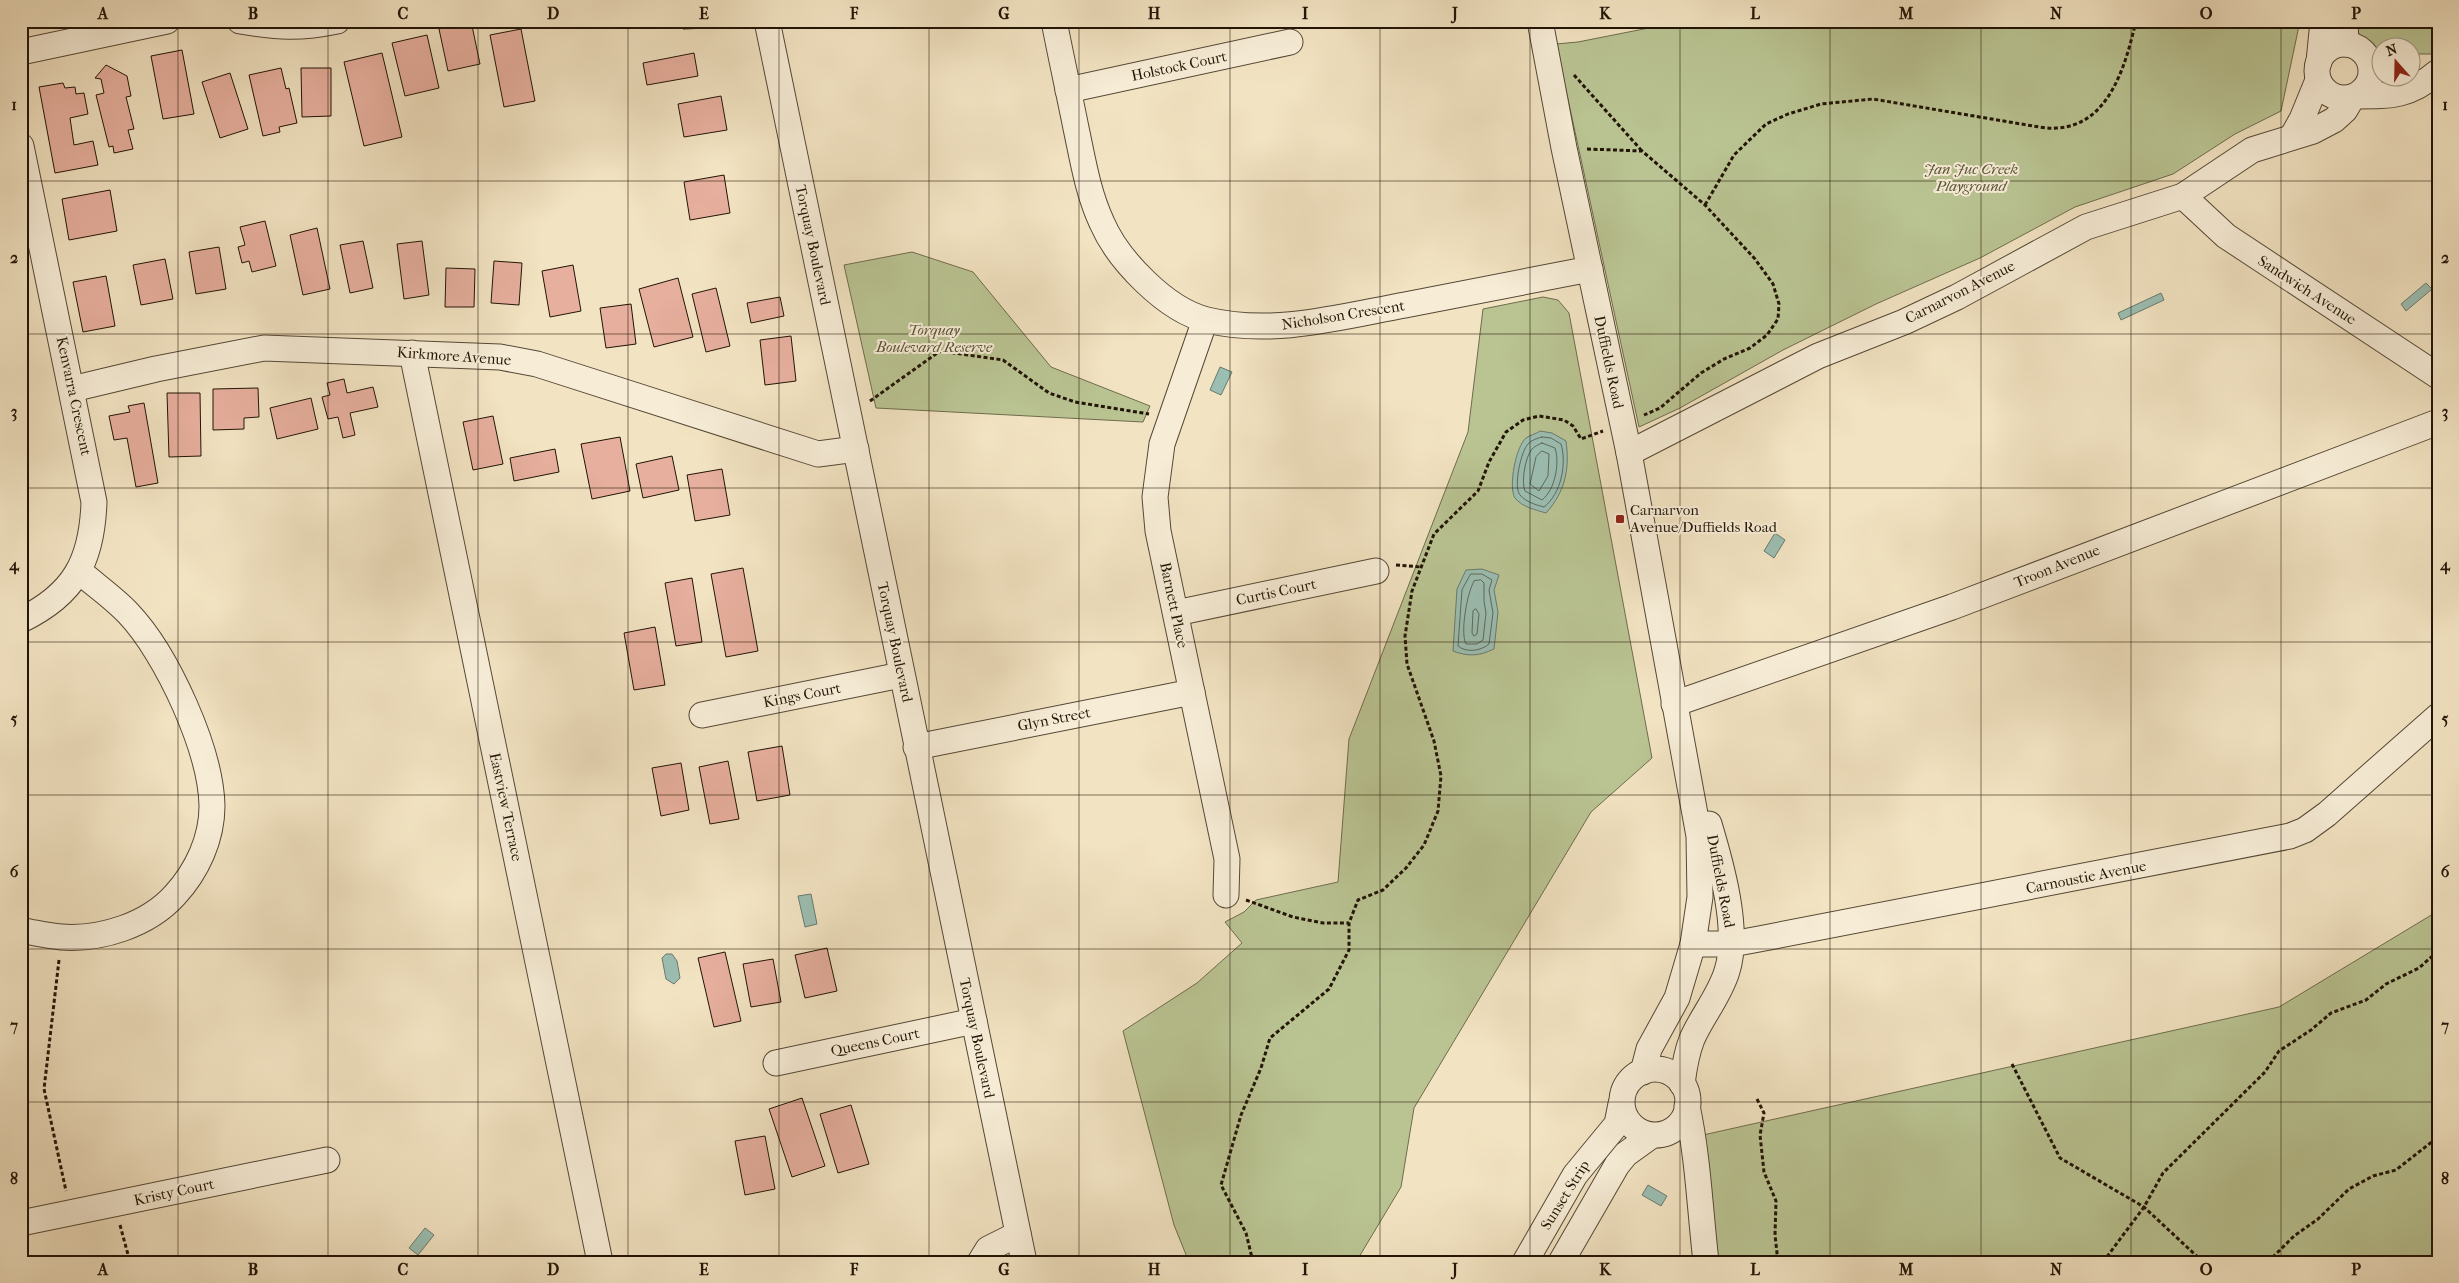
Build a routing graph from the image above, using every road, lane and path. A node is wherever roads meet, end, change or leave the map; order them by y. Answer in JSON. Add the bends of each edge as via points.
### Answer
{"nodes":[{"id":1,"x":167,"y":21,"type":"edge"},
{"id":2,"x":240,"y":21,"type":"edge"},
{"id":3,"x":337,"y":21,"type":"edge"},
{"id":4,"x":767,"y":21,"type":"edge"},
{"id":5,"x":1054,"y":21,"type":"edge"},
{"id":6,"x":1540,"y":21,"type":"edge"},
{"id":7,"x":2136,"y":21,"type":"edge"},
{"id":8,"x":2323,"y":21,"type":"edge"},
{"id":9,"x":2346,"y":33,"type":"edge"},
{"id":10,"x":1290,"y":42,"type":"dead end"},
{"id":11,"x":21,"y":52,"type":"edge"},
{"id":12,"x":2372,"y":59,"type":"edge"},
{"id":13,"x":1570,"y":70,"type":"dead end"},
{"id":14,"x":2422,"y":70,"type":"edge"},
{"id":15,"x":2438,"y":70,"type":"edge"},
{"id":16,"x":2318,"y":71,"type":"junction"},
{"id":17,"x":2372,"y":72,"type":"edge"},
{"id":18,"x":1068,"y":90,"type":"junction"},
{"id":19,"x":2354,"y":97,"type":"junction"},
{"id":20,"x":2292,"y":136,"type":"junction"},
{"id":21,"x":21,"y":146,"type":"edge"},
{"id":22,"x":1564,"y":148,"type":"junction"},
{"id":23,"x":1642,"y":151,"type":"junction"},
{"id":24,"x":2183,"y":196,"type":"junction"},
{"id":25,"x":1705,"y":205,"type":"junction"},
{"id":26,"x":1590,"y":269,"type":"junction"},
{"id":27,"x":1205,"y":320,"type":"junction"},
{"id":28,"x":412,"y":353,"type":"junction"},
{"id":29,"x":2438,"y":376,"type":"edge"},
{"id":30,"x":72,"y":389,"type":"junction"},
{"id":31,"x":849,"y":416,"type":"junction"},
{"id":32,"x":1171,"y":416,"type":"junction"},
{"id":33,"x":2438,"y":422,"type":"edge"},
{"id":34,"x":1622,"y":424,"type":"junction"},
{"id":35,"x":856,"y":449,"type":"junction"},
{"id":36,"x":1629,"y":453,"type":"junction"},
{"id":37,"x":79,"y":571,"type":"junction"},
{"id":38,"x":1376,"y":571,"type":"dead end"},
{"id":39,"x":1176,"y":613,"type":"junction"},
{"id":40,"x":21,"y":620,"type":"edge"},
{"id":41,"x":901,"y":675,"type":"junction"},
{"id":42,"x":1192,"y":692,"type":"junction"},
{"id":43,"x":1674,"y":704,"type":"junction"},
{"id":44,"x":702,"y":715,"type":"dead end"},
{"id":45,"x":2438,"y":716,"type":"edge"},
{"id":46,"x":916,"y":747,"type":"junction"},
{"id":47,"x":1226,"y":895,"type":"joint"},
{"id":48,"x":1349,"y":923,"type":"junction"},
{"id":49,"x":24,"y":931,"type":"dead end"},
{"id":50,"x":61,"y":937,"type":"junction"},
{"id":51,"x":1693,"y":944,"type":"junction"},
{"id":52,"x":1732,"y":944,"type":"junction"},
{"id":53,"x":2438,"y":951,"type":"edge"},
{"id":54,"x":974,"y":1021,"type":"junction"},
{"id":55,"x":776,"y":1063,"type":"dead end"},
{"id":56,"x":2012,"y":1064,"type":"dead end"},
{"id":57,"x":1643,"y":1072,"type":"junction"},
{"id":58,"x":1685,"y":1095,"type":"junction"},
{"id":59,"x":1757,"y":1099,"type":"dead end"},
{"id":60,"x":1621,"y":1104,"type":"junction"},
{"id":61,"x":1657,"y":1134,"type":"junction"},
{"id":62,"x":2438,"y":1137,"type":"edge"},
{"id":63,"x":327,"y":1160,"type":"dead end"},
{"id":64,"x":1697,"y":1185,"type":"junction"},
{"id":65,"x":114,"y":1205,"type":"junction"},
{"id":66,"x":2144,"y":1207,"type":"junction"},
{"id":67,"x":71,"y":1213,"type":"junction"},
{"id":68,"x":21,"y":1223,"type":"edge"},
{"id":69,"x":1018,"y":1234,"type":"junction"},
{"id":70,"x":130,"y":1262,"type":"edge"},
{"id":71,"x":600,"y":1262,"type":"edge"},
{"id":72,"x":980,"y":1262,"type":"edge"},
{"id":73,"x":1024,"y":1262,"type":"edge"},
{"id":74,"x":1252,"y":1262,"type":"edge"},
{"id":75,"x":1525,"y":1262,"type":"edge"},
{"id":76,"x":1561,"y":1262,"type":"edge"},
{"id":77,"x":1706,"y":1262,"type":"edge"},
{"id":78,"x":1778,"y":1262,"type":"edge"},
{"id":79,"x":2103,"y":1262,"type":"edge"},
{"id":80,"x":2203,"y":1262,"type":"edge"},
{"id":81,"x":2268,"y":1262,"type":"edge"}],
"edges":[{"from":1,"to":11,"type":"street"},
{"from":2,"to":3,"type":"street","via":[[286,28]]},
{"from":4,"to":31,"type":"street","name":"Torquay Boulevard"},
{"from":5,"to":18,"type":"street","name":"Nicholson Crescent"},
{"from":6,"to":22,"type":"street","name":"Duffields Road"},
{"from":7,"to":25,"type":"path","via":[[2126,63],[2110,95],[2092,114],[2074,124],[2057,128],[1998,121],[1873,100],[1821,104],[1766,124],[1734,155]]},
{"from":8,"to":16,"type":"street"},
{"from":9,"to":12,"type":"street"},
{"from":9,"to":16,"type":"street","via":[[2329,48]]},
{"from":10,"to":18,"type":"street","name":"Holstock Court"},
{"from":13,"to":23,"type":"path"},
{"from":14,"to":15,"type":"street"},
{"from":15,"to":19,"type":"street","via":[[2417,87],[2398,95]]},
{"from":16,"to":19,"type":"street","via":[[2322,88],[2335,98]]},
{"from":16,"to":20,"type":"street","via":[[2302,119]]},
{"from":17,"to":19,"type":"street","via":[[2364,90]]},
{"from":18,"to":27,"type":"street","name":"Nicholson Crescent","via":[[1090,195],[1118,252],[1160,293]]},
{"from":19,"to":20,"type":"street","name":"Carnarvon Avenue","via":[[2334,120],[2313,131]]},
{"from":20,"to":24,"type":"street","name":"Carnarvon Avenue","via":[[2252,150]]},
{"from":21,"to":30,"type":"street","name":"Kenvarra Crescent"},
{"from":22,"to":23,"type":"path"},
{"from":22,"to":26,"type":"street","name":"Duffields Road"},
{"from":23,"to":25,"type":"path"},
{"from":24,"to":29,"type":"street","name":"Sandwich Avenue","via":[[2226,236]]},
{"from":24,"to":36,"type":"street","name":"Carnarvon Avenue","via":[[2086,227],[1957,297],[1818,356]]},
{"from":25,"to":34,"type":"path","via":[[1756,259],[1773,284],[1778,319],[1767,335],[1750,348],[1701,373],[1660,408]]},
{"from":26,"to":27,"type":"street","name":"Nicholson Crescent","via":[[1310,323],[1255,327]]},
{"from":26,"to":34,"type":"street","name":"Duffields Road"},
{"from":27,"to":32,"type":"street","name":"Barnett Place"},
{"from":28,"to":30,"type":"street","name":"Kirkmore Avenue","via":[[264,348]]},
{"from":28,"to":35,"type":"street","name":"Kirkmore Avenue","via":[[500,357],[537,364],[818,454]]},
{"from":28,"to":71,"type":"street","name":"Eastview Terrace"},
{"from":30,"to":37,"type":"street","name":"Kenvarra Crescent","via":[[94,502],[88,551]]},
{"from":31,"to":32,"type":"path","via":[[940,351],[1003,360],[1049,393],[1075,402]]},
{"from":31,"to":35,"type":"street","name":"Torquay Boulevard"},
{"from":32,"to":39,"type":"street","name":"Barnett Place","via":[[1162,444],[1155,497],[1158,531]]},
{"from":33,"to":43,"type":"street","name":"Troon Avenue","via":[[1952,607]]},
{"from":34,"to":36,"type":"street","name":"Duffields Road"},
{"from":34,"to":48,"type":"path","via":[[1581,439],[1574,426],[1564,420],[1550,416],[1523,420],[1506,432],[1478,491],[1434,534],[1412,591],[1405,636],[1406,664],[1434,741],[1441,776],[1438,811],[1424,844],[1406,868],[1383,890],[1358,900]]},
{"from":35,"to":41,"type":"street","name":"Torquay Boulevard"},
{"from":36,"to":43,"type":"street","name":"Duffields Road"},
{"from":37,"to":40,"type":"street","name":"Kenvarra Crescent","via":[[69,586]]},
{"from":37,"to":50,"type":"street","via":[[128,613],[163,663],[178,690],[200,748],[212,806],[208,839],[196,867],[165,906],[126,927]]},
{"from":38,"to":39,"type":"street","name":"Curtis Court"},
{"from":39,"to":42,"type":"street","name":"Barnett Place"},
{"from":41,"to":44,"type":"street","name":"Kings Court"},
{"from":41,"to":46,"type":"street","name":"Torquay Boulevard"},
{"from":42,"to":46,"type":"street","name":"Glyn Street"},
{"from":42,"to":47,"type":"street","name":"Barnett Place","via":[[1227,859]]},
{"from":43,"to":51,"type":"street","name":"Duffields Road","via":[[1700,836],[1700,897]]},
{"from":43,"to":52,"type":"street","name":"Duffields Road","via":[[1717,849]]},
{"from":45,"to":52,"type":"street","name":"Carnoustie Avenue","via":[[2327,814],[2305,830],[2290,836]]},
{"from":46,"to":54,"type":"street","name":"Torquay Boulevard"},
{"from":47,"to":48,"type":"path","via":[[1293,917],[1323,923]]},
{"from":48,"to":74,"type":"path","via":[[1349,950],[1329,990],[1270,1038],[1241,1115],[1221,1185],[1246,1233]]},
{"from":49,"to":50,"type":"street"},
{"from":50,"to":67,"type":"path","via":[[44,1089]]},
{"from":51,"to":52,"type":"street","name":"Carnoustie Avenue"},
{"from":51,"to":57,"type":"street","name":"Duffields Road","via":[[1677,998],[1648,1049]]},
{"from":52,"to":58,"type":"street","name":"Duffields Road","via":[[1727,971],[1684,1059]]},
{"from":53,"to":66,"type":"path","via":[[2419,968],[2386,984],[2366,1000],[2331,1013],[2280,1051],[2265,1072],[2163,1173]]},
{"from":54,"to":55,"type":"street","name":"Queens Court"},
{"from":54,"to":69,"type":"street","name":"Torquay Boulevard"},
{"from":56,"to":66,"type":"path","via":[[2060,1158]]},
{"from":57,"to":58,"type":"street","via":[[1660,1070],[1668,1073]]},
{"from":57,"to":60,"type":"street","name":"Sunset Strip","via":[[1628,1084]]},
{"from":58,"to":61,"type":"street","name":"Sunset Strip","via":[[1680,1123],[1673,1130]]},
{"from":58,"to":64,"type":"street","via":[[1696,1153]]},
{"from":59,"to":78,"type":"path","via":[[1764,1113],[1760,1135],[1764,1172],[1776,1201]]},
{"from":60,"to":61,"type":"street","via":[[1629,1123],[1643,1134]]},
{"from":60,"to":75,"type":"street","name":"Sunset Strip","via":[[1617,1124],[1575,1176]]},
{"from":61,"to":64,"type":"street","via":[[1683,1153]]},
{"from":61,"to":76,"type":"street","name":"Sunset Strip","via":[[1626,1154],[1617,1165]]},
{"from":62,"to":81,"type":"path","via":[[2396,1170],[2373,1176],[2349,1188]]},
{"from":63,"to":65,"type":"street","name":"Kristy Court"},
{"from":64,"to":77,"type":"street"},
{"from":65,"to":67,"type":"street","name":"Kristy Court"},
{"from":65,"to":70,"type":"path"},
{"from":66,"to":79,"type":"path"},
{"from":66,"to":80,"type":"path"},
{"from":67,"to":68,"type":"street","name":"Kristy Court"},
{"from":69,"to":72,"type":"street","via":[[988,1249]]},
{"from":69,"to":73,"type":"street","name":"Torquay Boulevard"}]}
